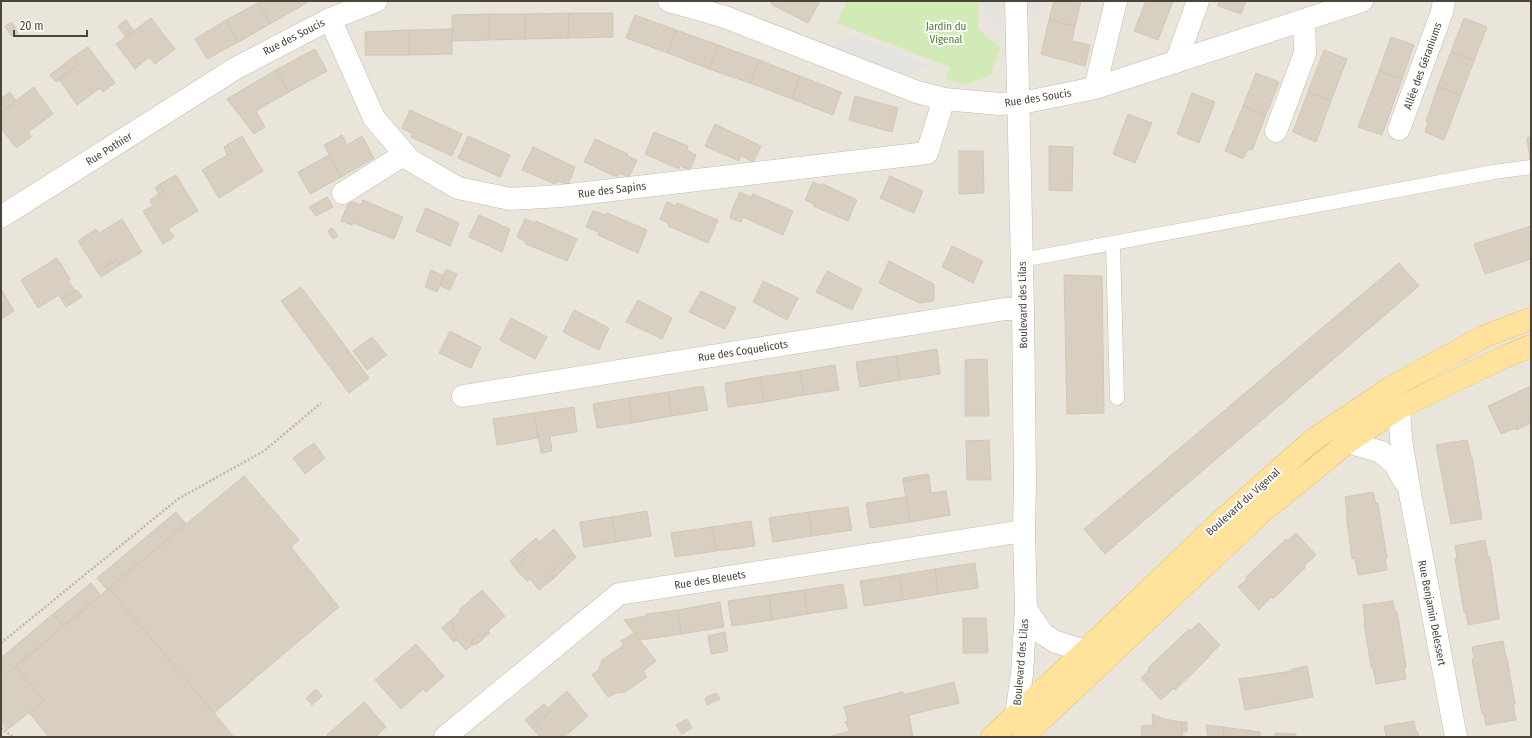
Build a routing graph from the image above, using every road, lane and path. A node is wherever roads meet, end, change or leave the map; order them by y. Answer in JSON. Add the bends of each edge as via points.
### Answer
{"nodes":[{"id":1,"x":376,"y":1,"type":"edge"},
{"id":2,"x":669,"y":1,"type":"edge"},
{"id":3,"x":1016,"y":1,"type":"edge"},
{"id":4,"x":1116,"y":1,"type":"edge"},
{"id":5,"x":1198,"y":1,"type":"edge"},
{"id":6,"x":1362,"y":1,"type":"edge"},
{"id":7,"x":1444,"y":1,"type":"edge"},
{"id":8,"x":330,"y":19,"type":"junction"},
{"id":9,"x":1304,"y":20,"type":"junction"},
{"id":10,"x":1176,"y":62,"type":"junction"},
{"id":11,"x":217,"y":82,"type":"joint"},
{"id":12,"x":1095,"y":88,"type":"junction"},
{"id":13,"x":944,"y":98,"type":"junction"},
{"id":14,"x":1019,"y":102,"type":"junction"},
{"id":15,"x":1399,"y":130,"type":"dead end"},
{"id":16,"x":1276,"y":131,"type":"dead end"},
{"id":17,"x":405,"y":154,"type":"junction"},
{"id":18,"x":1531,"y":167,"type":"edge"},
{"id":19,"x":343,"y":193,"type":"dead end"},
{"id":20,"x":1,"y":217,"type":"edge"},
{"id":21,"x":1112,"y":244,"type":"junction"},
{"id":22,"x":1022,"y":260,"type":"junction"},
{"id":23,"x":1024,"y":309,"type":"junction"},
{"id":24,"x":1531,"y":319,"type":"edge"},
{"id":25,"x":1531,"y":346,"type":"edge"},
{"id":26,"x":463,"y":396,"type":"dead end"},
{"id":27,"x":1116,"y":398,"type":"dead end"},
{"id":28,"x":321,"y":403,"type":"dead end"},
{"id":29,"x":1399,"y":408,"type":"junction"},
{"id":30,"x":1348,"y":442,"type":"junction"},
{"id":31,"x":1409,"y":488,"type":"junction"},
{"id":32,"x":1024,"y":530,"type":"junction"},
{"id":33,"x":1026,"y":609,"type":"junction"},
{"id":34,"x":1,"y":643,"type":"edge"},
{"id":35,"x":1085,"y":651,"type":"junction"},
{"id":36,"x":1016,"y":715,"type":"junction"},
{"id":37,"x":1,"y":728,"type":"edge"},
{"id":38,"x":13,"y":737,"type":"edge"},
{"id":39,"x":445,"y":737,"type":"edge"},
{"id":40,"x":992,"y":737,"type":"edge"},
{"id":41,"x":1023,"y":737,"type":"edge"},
{"id":42,"x":1456,"y":737,"type":"edge"}],
"edges":[{"from":1,"to":8,"type":"street","name":"Rue des Soucis"},
{"from":2,"to":13,"type":"street","name":"Rue des Soucis","via":[[725,17],[917,92]]},
{"from":3,"to":14,"type":"street","name":"Boulevard des Lilas"},
{"from":4,"to":12,"type":"street"},
{"from":5,"to":10,"type":"street"},
{"from":6,"to":9,"type":"street","name":"Rue des Soucis"},
{"from":7,"to":15,"type":"street","name":"Allée des Géraniums"},
{"from":8,"to":11,"type":"street","name":"Rue des Soucis","via":[[254,58]]},
{"from":8,"to":17,"type":"street","name":"Rue des Sapins","via":[[374,118]]},
{"from":9,"to":10,"type":"street","name":"Rue des Soucis"},
{"from":9,"to":16,"type":"street","via":[[1305,53]]},
{"from":10,"to":12,"type":"street","name":"Rue des Soucis"},
{"from":11,"to":20,"type":"street","name":"Rue Pothier"},
{"from":12,"to":14,"type":"street","name":"Rue des Soucis"},
{"from":13,"to":14,"type":"street","name":"Rue des Soucis","via":[[1000,104]]},
{"from":13,"to":17,"type":"street","name":"Rue des Sapins","via":[[927,153],[561,196],[510,199],[458,188],[410,160]]},
{"from":14,"to":22,"type":"street","name":"Boulevard des Lilas"},
{"from":17,"to":19,"type":"street"},
{"from":18,"to":21,"type":"lane"},
{"from":21,"to":22,"type":"lane"},
{"from":21,"to":27,"type":"lane"},
{"from":22,"to":23,"type":"street","name":"Boulevard des Lilas"},
{"from":23,"to":26,"type":"street","name":"Rue des Coquelicots","via":[[997,311]]},
{"from":23,"to":32,"type":"street","name":"Boulevard des Lilas"},
{"from":24,"to":35,"type":"main road","name":"Boulevard du Vigenal","via":[[1485,336],[1390,388],[1313,440],[1220,522]]},
{"from":25,"to":29,"type":"main road","name":"Boulevard du Vigenal"},
{"from":28,"to":34,"type":"path","via":[[264,451],[178,499]]},
{"from":29,"to":30,"type":"main road","name":"Boulevard du Vigenal"},
{"from":29,"to":31,"type":"street","name":"Rue Benjamin Delessert"},
{"from":30,"to":31,"type":"street","name":"Rue Benjamin Delessert","via":[[1381,452],[1394,463]]},
{"from":30,"to":41,"type":"main road","name":"Boulevard du Vigenal","via":[[1262,512]]},
{"from":31,"to":42,"type":"street","name":"Rue Benjamin Delessert"},
{"from":32,"to":33,"type":"street","name":"Boulevard des Lilas"},
{"from":32,"to":39,"type":"street","name":"Rue des Bleuets","via":[[619,594]]},
{"from":33,"to":35,"type":"street","name":"Boulevard des Lilas","via":[[1043,634],[1056,642]]},
{"from":33,"to":36,"type":"street","name":"Boulevard des Lilas","via":[[1022,674]]},
{"from":35,"to":36,"type":"main road","name":"Boulevard du Vigenal"},
{"from":36,"to":40,"type":"main road","name":"Boulevard du Vigenal"},
{"from":37,"to":38,"type":"path"}]}
